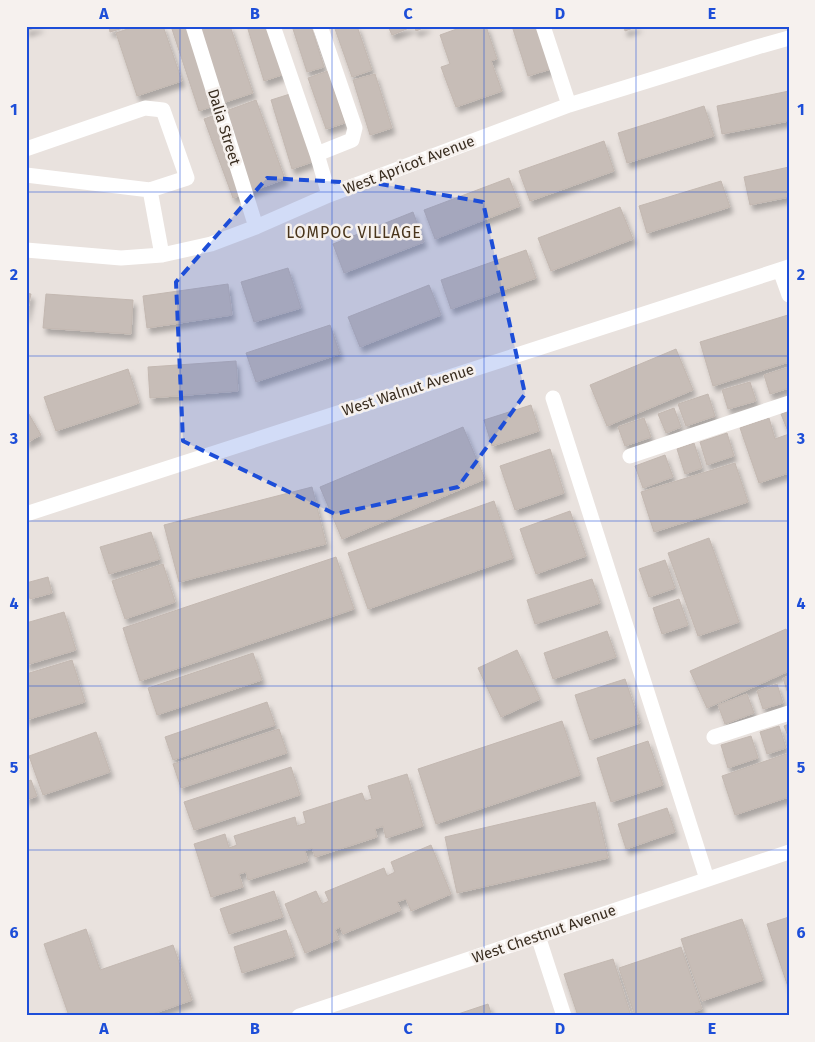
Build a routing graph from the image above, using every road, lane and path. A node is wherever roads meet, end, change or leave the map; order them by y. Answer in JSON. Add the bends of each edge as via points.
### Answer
{"nodes":[{"id":1,"x":193,"y":26,"type":"edge"},
{"id":2,"x":273,"y":26,"type":"edge"},
{"id":3,"x":320,"y":26,"type":"edge"},
{"id":4,"x":544,"y":26,"type":"edge"},
{"id":5,"x":789,"y":38,"type":"edge"},
{"id":6,"x":569,"y":105,"type":"junction"},
{"id":7,"x":26,"y":149,"type":"edge"},
{"id":8,"x":317,"y":154,"type":"junction"},
{"id":9,"x":26,"y":175,"type":"edge"},
{"id":10,"x":150,"y":190,"type":"junction"},
{"id":11,"x":329,"y":195,"type":"junction"},
{"id":12,"x":256,"y":227,"type":"junction"},
{"id":13,"x":26,"y":250,"type":"edge"},
{"id":14,"x":162,"y":255,"type":"junction"},
{"id":15,"x":784,"y":268,"type":"edge"},
{"id":16,"x":789,"y":295,"type":"edge"},
{"id":17,"x":553,"y":398,"type":"dead end"},
{"id":18,"x":789,"y":403,"type":"edge"},
{"id":19,"x":630,"y":456,"type":"dead end"},
{"id":20,"x":26,"y":514,"type":"edge"},
{"id":21,"x":789,"y":713,"type":"edge"},
{"id":22,"x":714,"y":737,"type":"dead end"},
{"id":23,"x":789,"y":852,"type":"edge"},
{"id":24,"x":707,"y":879,"type":"junction"},
{"id":25,"x":538,"y":936,"type":"junction"},
{"id":26,"x":299,"y":1016,"type":"edge"},
{"id":27,"x":564,"y":1016,"type":"edge"}],
"edges":[{"from":1,"to":12,"type":"street","name":"Dalia Street"},
{"from":2,"to":8,"type":"street"},
{"from":3,"to":8,"type":"street","via":[[356,128],[352,140]]},
{"from":4,"to":6,"type":"street"},
{"from":5,"to":6,"type":"street","name":"West Apricot Avenue"},
{"from":6,"to":11,"type":"street","name":"West Apricot Avenue"},
{"from":7,"to":10,"type":"street","via":[[145,108],[163,110],[187,178]]},
{"from":8,"to":11,"type":"street"},
{"from":9,"to":10,"type":"street"},
{"from":10,"to":14,"type":"street"},
{"from":11,"to":12,"type":"street","name":"West Apricot Avenue"},
{"from":12,"to":14,"type":"street","name":"West Apricot Avenue","via":[[211,244]]},
{"from":13,"to":14,"type":"street","name":"West Apricot Avenue","via":[[121,258]]},
{"from":15,"to":16,"type":"street"},
{"from":15,"to":20,"type":"street","name":"West Walnut Avenue"},
{"from":17,"to":24,"type":"street"},
{"from":18,"to":19,"type":"street"},
{"from":21,"to":22,"type":"street"},
{"from":23,"to":24,"type":"street","name":"West Chestnut Avenue"},
{"from":24,"to":25,"type":"street","name":"West Chestnut Avenue"},
{"from":25,"to":26,"type":"street","name":"West Chestnut Avenue"},
{"from":25,"to":27,"type":"street"}]}
